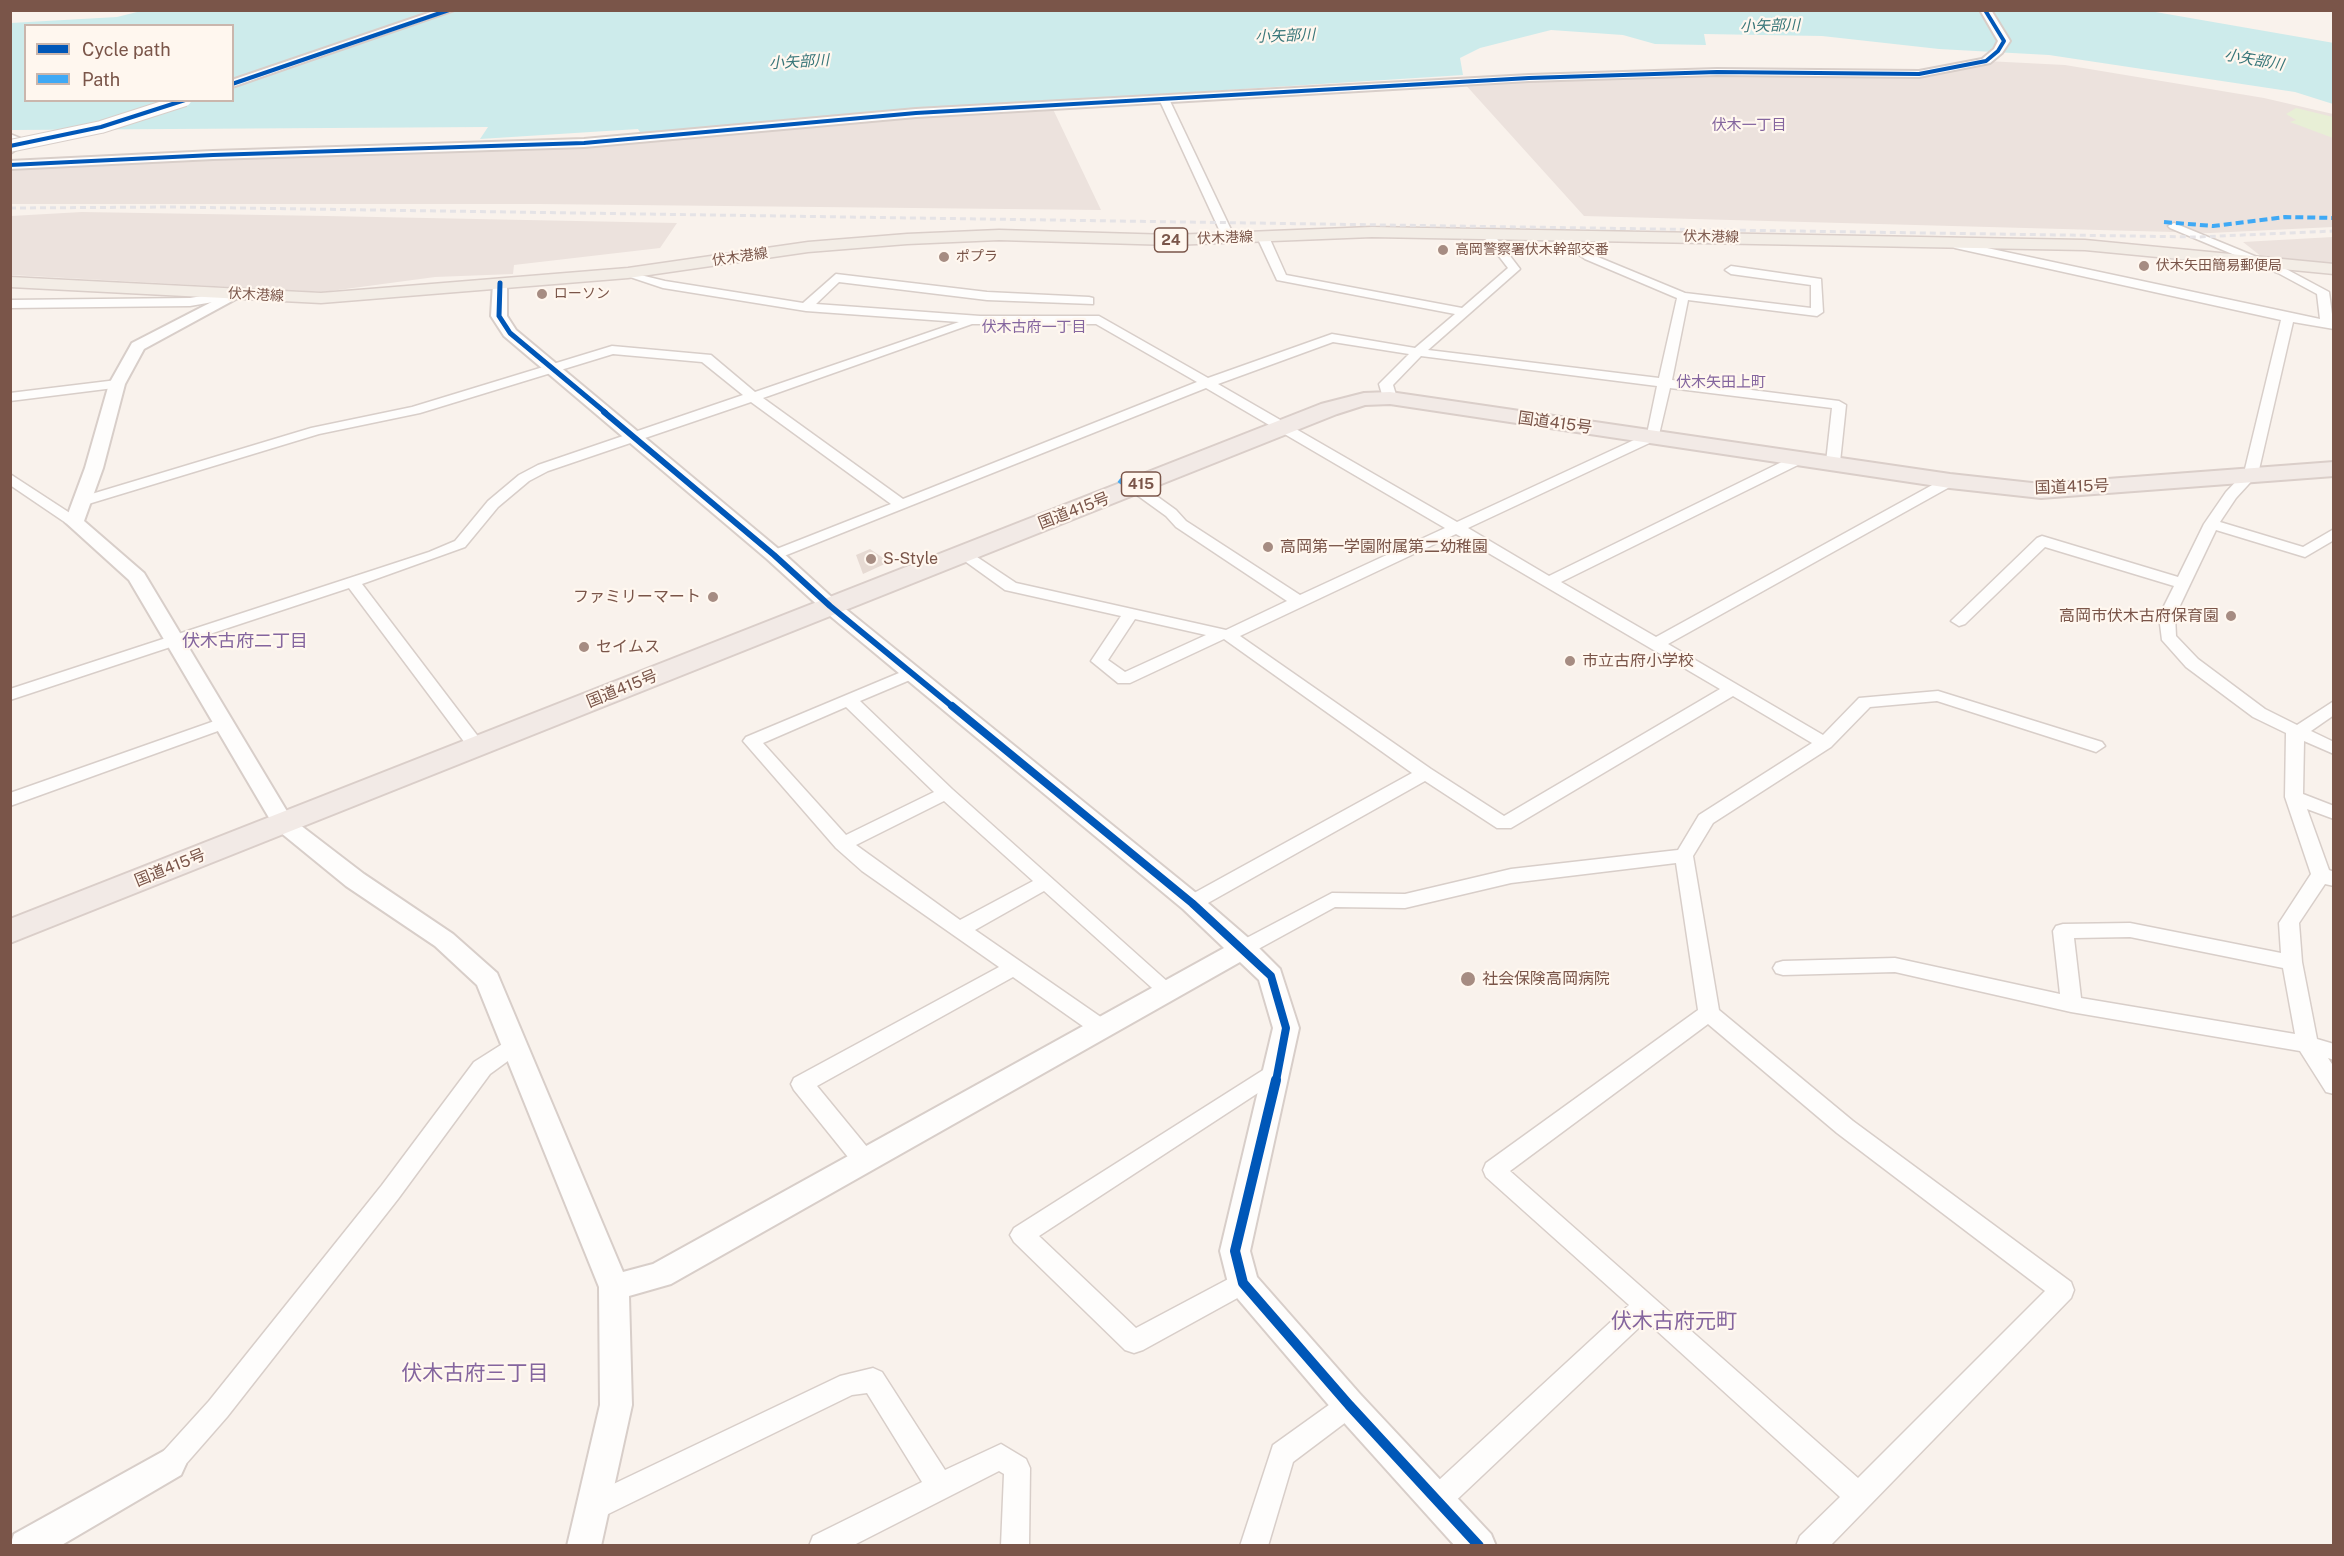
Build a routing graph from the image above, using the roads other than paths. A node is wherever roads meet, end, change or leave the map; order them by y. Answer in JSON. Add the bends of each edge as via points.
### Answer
{"nodes":[{"id":1,"x":449,"y":10,"type":"edge"},
{"id":2,"x":1985,"y":10,"type":"edge"},
{"id":3,"x":234,"y":83,"type":"edge"},
{"id":4,"x":1164,"y":99,"type":"junction"},
{"id":5,"x":179,"y":102,"type":"edge"},
{"id":6,"x":10,"y":137,"type":"edge"},
{"id":7,"x":10,"y":146,"type":"edge"},
{"id":8,"x":10,"y":152,"type":"edge"},
{"id":9,"x":10,"y":165,"type":"edge"},
{"id":10,"x":2174,"y":226,"type":"dead end"},
{"id":11,"x":1487,"y":233,"type":"junction"},
{"id":12,"x":1555,"y":234,"type":"junction"},
{"id":13,"x":1263,"y":237,"type":"junction"},
{"id":14,"x":1229,"y":238,"type":"junction"},
{"id":15,"x":1948,"y":241,"type":"junction"},
{"id":16,"x":2202,"y":248,"type":"junction"},
{"id":17,"x":2260,"y":262,"type":"junction"},
{"id":18,"x":2334,"y":269,"type":"edge"},
{"id":19,"x":1731,"y":270,"type":"dead end"},
{"id":20,"x":628,"y":273,"type":"junction"},
{"id":21,"x":10,"y":282,"type":"edge"},
{"id":22,"x":500,"y":283,"type":"junction"},
{"id":23,"x":238,"y":294,"type":"junction"},
{"id":24,"x":987,"y":296,"type":"junction"},
{"id":25,"x":1683,"y":296,"type":"junction"},
{"id":26,"x":1089,"y":301,"type":"dead end"},
{"id":27,"x":10,"y":304,"type":"edge"},
{"id":28,"x":806,"y":307,"type":"junction"},
{"id":29,"x":1466,"y":312,"type":"junction"},
{"id":30,"x":2288,"y":318,"type":"junction"},
{"id":31,"x":978,"y":320,"type":"junction"},
{"id":32,"x":2330,"y":325,"type":"edge"},
{"id":33,"x":1418,"y":352,"type":"junction"},
{"id":34,"x":553,"y":367,"type":"junction"},
{"id":35,"x":1207,"y":383,"type":"junction"},
{"id":36,"x":117,"y":384,"type":"junction"},
{"id":37,"x":1666,"y":384,"type":"junction"},
{"id":38,"x":10,"y":397,"type":"edge"},
{"id":39,"x":753,"y":397,"type":"junction"},
{"id":40,"x":1390,"y":398,"type":"junction"},
{"id":41,"x":1284,"y":428,"type":"junction"},
{"id":42,"x":634,"y":436,"type":"junction"},
{"id":43,"x":1653,"y":436,"type":"junction"},
{"id":44,"x":1801,"y":458,"type":"junction"},
{"id":45,"x":1833,"y":462,"type":"junction"},
{"id":46,"x":2334,"y":469,"type":"edge"},
{"id":47,"x":2251,"y":474,"type":"junction"},
{"id":48,"x":10,"y":477,"type":"edge"},
{"id":49,"x":1950,"y":481,"type":"junction"},
{"id":50,"x":1135,"y":487,"type":"junction"},
{"id":51,"x":902,"y":505,"type":"junction"},
{"id":52,"x":77,"y":512,"type":"junction"},
{"id":53,"x":2211,"y":524,"type":"junction"},
{"id":54,"x":1457,"y":528,"type":"junction"},
{"id":55,"x":2333,"y":533,"type":"edge"},
{"id":56,"x":963,"y":554,"type":"junction"},
{"id":57,"x":774,"y":555,"type":"junction"},
{"id":58,"x":352,"y":582,"type":"junction"},
{"id":59,"x":1549,"y":582,"type":"junction"},
{"id":60,"x":2184,"y":584,"type":"junction"},
{"id":61,"x":1299,"y":602,"type":"junction"},
{"id":62,"x":830,"y":606,"type":"junction"},
{"id":63,"x":1131,"y":614,"type":"junction"},
{"id":64,"x":1959,"y":621,"type":"dead end"},
{"id":65,"x":1225,"y":634,"type":"junction"},
{"id":66,"x":176,"y":640,"type":"junction"},
{"id":67,"x":1656,"y":644,"type":"junction"},
{"id":68,"x":911,"y":673,"type":"junction"},
{"id":69,"x":1733,"y":689,"type":"junction"},
{"id":70,"x":10,"y":695,"type":"edge"},
{"id":71,"x":849,"y":700,"type":"junction"},
{"id":72,"x":2334,"y":706,"type":"edge"},
{"id":73,"x":223,"y":723,"type":"junction"},
{"id":74,"x":2295,"y":732,"type":"junction"},
{"id":75,"x":1826,"y":743,"type":"junction"},
{"id":76,"x":2096,"y":746,"type":"dead end"},
{"id":77,"x":477,"y":747,"type":"junction"},
{"id":78,"x":2334,"y":748,"type":"edge"},
{"id":79,"x":1425,"y":773,"type":"junction"},
{"id":80,"x":946,"y":793,"type":"junction"},
{"id":81,"x":2294,"y":796,"type":"junction"},
{"id":82,"x":10,"y":800,"type":"edge"},
{"id":83,"x":2334,"y":813,"type":"edge"},
{"id":84,"x":283,"y":823,"type":"junction"},
{"id":85,"x":843,"y":844,"type":"junction"},
{"id":86,"x":1684,"y":856,"type":"junction"},
{"id":87,"x":2327,"y":877,"type":"edge"},
{"id":88,"x":1046,"y":882,"type":"junction"},
{"id":89,"x":1192,"y":903,"type":"junction"},
{"id":90,"x":960,"y":928,"type":"junction"},
{"id":91,"x":10,"y":932,"type":"edge"},
{"id":92,"x":1244,"y":948,"type":"junction"},
{"id":93,"x":2292,"y":962,"type":"junction"},
{"id":94,"x":1015,"y":967,"type":"junction"},
{"id":95,"x":1782,"y":968,"type":"dead end"},
{"id":96,"x":1168,"y":991,"type":"junction"},
{"id":97,"x":2071,"y":1004,"type":"junction"},
{"id":98,"x":1709,"y":1013,"type":"junction"},
{"id":99,"x":1101,"y":1028,"type":"junction"},
{"id":100,"x":515,"y":1044,"type":"junction"},
{"id":101,"x":2307,"y":1044,"type":"junction"},
{"id":102,"x":2334,"y":1052,"type":"edge"},
{"id":103,"x":1280,"y":1068,"type":"junction"},
{"id":104,"x":2334,"y":1086,"type":"edge"},
{"id":105,"x":864,"y":1160,"type":"junction"},
{"id":106,"x":1243,"y":1283,"type":"junction"},
{"id":107,"x":614,"y":1287,"type":"junction"},
{"id":108,"x":1646,"y":1305,"type":"junction"},
{"id":109,"x":1349,"y":1405,"type":"junction"},
{"id":110,"x":169,"y":1464,"type":"joint"},
{"id":111,"x":940,"y":1486,"type":"junction"},
{"id":112,"x":1859,"y":1496,"type":"junction"},
{"id":113,"x":1437,"y":1500,"type":"junction"},
{"id":114,"x":592,"y":1508,"type":"junction"},
{"id":115,"x":1819,"y":1543,"type":"edge"},
{"id":116,"x":26,"y":1545,"type":"edge"},
{"id":117,"x":584,"y":1545,"type":"edge"},
{"id":118,"x":823,"y":1545,"type":"edge"},
{"id":119,"x":1015,"y":1545,"type":"edge"},
{"id":120,"x":1254,"y":1545,"type":"edge"},
{"id":121,"x":1479,"y":1545,"type":"edge"}],
"edges":[{"from":1,"to":3,"type":"street"},
{"from":2,"to":4,"type":"street","via":[[2004,41],[1998,51],[1986,61],[1920,74],[1597,75]]},
{"from":4,"to":9,"type":"street","via":[[916,113],[584,143]]},
{"from":4,"to":14,"type":"street"},
{"from":5,"to":7,"type":"street","bridge":true,"via":[[101,127]]},
{"from":6,"to":8,"type":"street","via":[[17,146]]},
{"from":10,"to":16,"type":"street"},
{"from":11,"to":12,"type":"main road","name":"伏木港線","number":"24"},
{"from":11,"to":13,"type":"main road","name":"伏木港線","number":"24","via":[[1368,232]]},
{"from":11,"to":29,"type":"street","via":[[1514,269]]},
{"from":12,"to":15,"type":"main road","name":"伏木港線","number":"24"},
{"from":12,"to":25,"type":"street","via":[[1589,257]]},
{"from":13,"to":14,"type":"main road","name":"伏木港線","number":"24"},
{"from":13,"to":29,"type":"street","via":[[1281,278]]},
{"from":14,"to":20,"type":"main road","name":"伏木港線","number":"24","via":[[999,235],[907,239],[808,247]]},
{"from":15,"to":16,"type":"main road","name":"伏木港線","number":"24"},
{"from":15,"to":30,"type":"street"},
{"from":16,"to":17,"type":"main road","name":"伏木港線","number":"24"},
{"from":17,"to":18,"type":"main road","name":"伏木港線","number":"24"},
{"from":17,"to":32,"type":"street","via":[[2323,292]]},
{"from":19,"to":25,"type":"street","via":[[1817,282],[1817,312]]},
{"from":20,"to":22,"type":"main road","name":"伏木港線","number":"24"},
{"from":20,"to":28,"type":"street","via":[[663,284]]},
{"from":21,"to":23,"type":"main road","name":"伏木港線","number":"24"},
{"from":22,"to":23,"type":"main road","name":"伏木港線","number":"24","via":[[330,297]]},
{"from":22,"to":34,"type":"street","via":[[499,316],[510,333]]},
{"from":23,"to":27,"type":"street","via":[[190,302]]},
{"from":23,"to":36,"type":"street","via":[[138,346]]},
{"from":24,"to":26,"type":"street"},
{"from":24,"to":28,"type":"street","via":[[836,278]]},
{"from":24,"to":31,"type":"street"},
{"from":25,"to":37,"type":"street"},
{"from":28,"to":31,"type":"street"},
{"from":29,"to":33,"type":"street"},
{"from":30,"to":32,"type":"street"},
{"from":30,"to":47,"type":"street"},
{"from":31,"to":35,"type":"street","via":[[1099,320]]},
{"from":31,"to":39,"type":"street"},
{"from":33,"to":35,"type":"street","via":[[1332,338]]},
{"from":33,"to":37,"type":"street"},
{"from":33,"to":40,"type":"street","via":[[1386,384]]},
{"from":34,"to":39,"type":"street","via":[[612,350],[706,358]]},
{"from":34,"to":42,"type":"street"},
{"from":34,"to":52,"type":"street","via":[[415,410],[316,431]]},
{"from":35,"to":41,"type":"street"},
{"from":35,"to":51,"type":"street"},
{"from":36,"to":38,"type":"street"},
{"from":36,"to":52,"type":"street","via":[[94,468]]},
{"from":37,"to":43,"type":"street"},
{"from":37,"to":45,"type":"street","via":[[1839,405]]},
{"from":39,"to":42,"type":"street"},
{"from":39,"to":51,"type":"street"},
{"from":40,"to":41,"type":"highway","name":"国道415号","number":"415","via":[[1364,399]]},
{"from":40,"to":43,"type":"highway","name":"国道415号","number":"415"},
{"from":41,"to":50,"type":"highway","name":"国道415号","number":"415"},
{"from":41,"to":54,"type":"street"},
{"from":42,"to":57,"type":"street"},
{"from":42,"to":58,"type":"street","via":[[524,478],[493,504],[460,543]]},
{"from":43,"to":44,"type":"highway","name":"国道415号","number":"415"},
{"from":43,"to":54,"type":"street"},
{"from":44,"to":45,"type":"highway","name":"国道415号","number":"415"},
{"from":44,"to":59,"type":"street"},
{"from":45,"to":49,"type":"highway","name":"国道415号","number":"415"},
{"from":46,"to":47,"type":"highway","name":"国道415号","number":"415"},
{"from":47,"to":49,"type":"highway","name":"国道415号","number":"415","via":[[2041,491]]},
{"from":47,"to":53,"type":"street"},
{"from":48,"to":52,"type":"street"},
{"from":49,"to":67,"type":"street"},
{"from":50,"to":56,"type":"highway","name":"国道415号","number":"415"},
{"from":50,"to":61,"type":"street","via":[[1181,524]]},
{"from":51,"to":57,"type":"street"},
{"from":52,"to":66,"type":"street","via":[[137,577]]},
{"from":53,"to":55,"type":"street","via":[[2305,552]]},
{"from":53,"to":60,"type":"street"},
{"from":54,"to":59,"type":"street"},
{"from":54,"to":61,"type":"street"},
{"from":56,"to":62,"type":"highway","name":"国道415号","number":"415"},
{"from":56,"to":63,"type":"street","via":[[1011,587]]},
{"from":57,"to":62,"type":"street"},
{"from":58,"to":66,"type":"street"},
{"from":58,"to":77,"type":"street"},
{"from":59,"to":67,"type":"street"},
{"from":60,"to":64,"type":"street","via":[[2042,541]]},
{"from":60,"to":74,"type":"street","via":[[2167,616],[2168,637],[2208,675],[2259,713]]},
{"from":61,"to":65,"type":"street"},
{"from":62,"to":68,"type":"street"},
{"from":62,"to":77,"type":"highway","name":"国道415号","number":"415"},
{"from":63,"to":65,"type":"street"},
{"from":63,"to":65,"type":"street","via":[[1099,661],[1124,679]]},
{"from":65,"to":79,"type":"street"},
{"from":66,"to":70,"type":"street"},
{"from":66,"to":73,"type":"street"},
{"from":67,"to":69,"type":"street"},
{"from":68,"to":71,"type":"street"},
{"from":68,"to":89,"type":"street"},
{"from":69,"to":75,"type":"street"},
{"from":69,"to":79,"type":"street","via":[[1504,824]]},
{"from":71,"to":80,"type":"street"},
{"from":71,"to":85,"type":"street","via":[[752,741]]},
{"from":72,"to":74,"type":"street","via":[[2313,724]]},
{"from":73,"to":82,"type":"street"},
{"from":73,"to":84,"type":"street"},
{"from":74,"to":78,"type":"street"},
{"from":74,"to":81,"type":"street"},
{"from":75,"to":76,"type":"street","via":[[1865,702],[1938,696]]},
{"from":75,"to":86,"type":"street","via":[[1706,819]]},
{"from":77,"to":84,"type":"highway","name":"国道415号","number":"415"},
{"from":79,"to":89,"type":"street"},
{"from":80,"to":85,"type":"street"},
{"from":80,"to":88,"type":"street"},
{"from":81,"to":83,"type":"street"},
{"from":81,"to":87,"type":"street"},
{"from":84,"to":91,"type":"highway","name":"国道415号","number":"415"},
{"from":84,"to":100,"type":"street","via":[[355,880],[444,940],[488,980]]},
{"from":85,"to":90,"type":"street"},
{"from":86,"to":92,"type":"street","via":[[1511,876],[1405,901],[1332,900]]},
{"from":86,"to":98,"type":"street"},
{"from":87,"to":93,"type":"street","via":[[2289,923]]},
{"from":88,"to":90,"type":"street"},
{"from":88,"to":96,"type":"street"},
{"from":89,"to":92,"type":"street"},
{"from":90,"to":94,"type":"street"},
{"from":92,"to":96,"type":"street"},
{"from":92,"to":103,"type":"street","via":[[1271,976],[1277,993],[1286,1028]]},
{"from":93,"to":97,"type":"street","via":[[2130,930],[2062,931]]},
{"from":93,"to":101,"type":"street"},
{"from":94,"to":99,"type":"street"},
{"from":94,"to":105,"type":"street","via":[[802,1084]]},
{"from":95,"to":97,"type":"street","via":[[1895,965]]},
{"from":96,"to":99,"type":"street"},
{"from":97,"to":101,"type":"street"},
{"from":98,"to":108,"type":"street","via":[[1494,1170]]},
{"from":98,"to":112,"type":"street","via":[[1845,1127],[2062,1290]]},
{"from":99,"to":105,"type":"street"},
{"from":100,"to":107,"type":"street"},
{"from":100,"to":110,"type":"street","via":[[482,1068],[390,1192],[218,1409]]},
{"from":101,"to":102,"type":"street"},
{"from":101,"to":104,"type":"street"},
{"from":103,"to":106,"type":"street","via":[[1235,1251]]},
{"from":103,"to":106,"type":"street","via":[[1022,1235],[1134,1342]]},
{"from":105,"to":107,"type":"street","via":[[660,1275]]},
{"from":106,"to":109,"type":"street"},
{"from":107,"to":114,"type":"street","via":[[616,1404]]},
{"from":108,"to":112,"type":"street"},
{"from":108,"to":113,"type":"street"},
{"from":109,"to":113,"type":"street"},
{"from":109,"to":120,"type":"street","via":[[1282,1454]]},
{"from":110,"to":116,"type":"street"},
{"from":111,"to":114,"type":"street","via":[[873,1380],[849,1384]]},
{"from":111,"to":118,"type":"street"},
{"from":111,"to":119,"type":"street","via":[[1001,1456],[1017,1468]]},
{"from":112,"to":115,"type":"street"},
{"from":113,"to":121,"type":"street"},
{"from":114,"to":117,"type":"street"}]}
